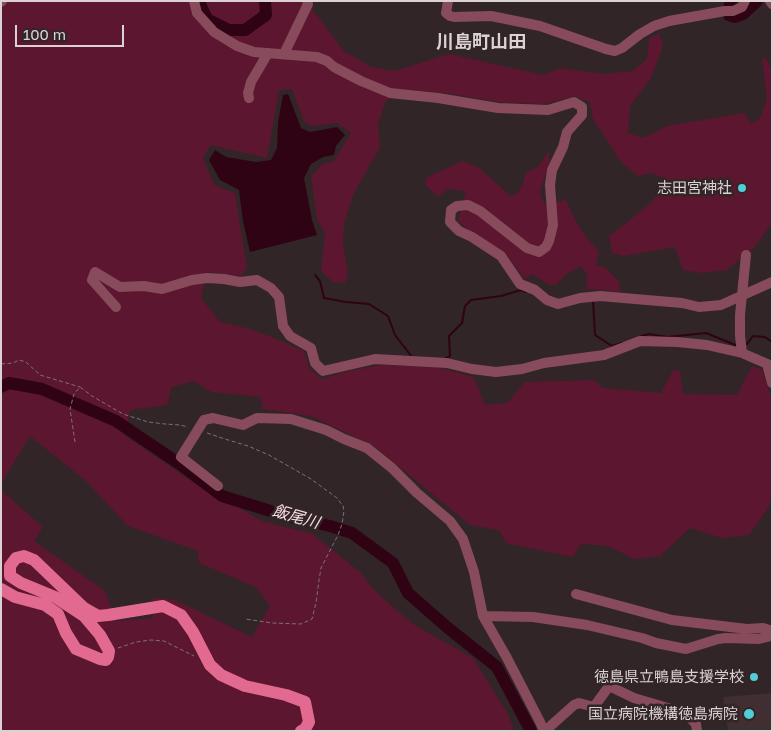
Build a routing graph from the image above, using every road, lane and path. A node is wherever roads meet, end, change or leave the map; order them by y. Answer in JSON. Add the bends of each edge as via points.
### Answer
{"nodes":[{"id":1,"x":194,"y":1,"type":"edge"},
{"id":2,"x":307,"y":1,"type":"edge"},
{"id":3,"x":448,"y":1,"type":"edge"},
{"id":4,"x":745,"y":1,"type":"edge"},
{"id":5,"x":268,"y":53,"type":"junction"},
{"id":6,"x":284,"y":54,"type":"junction"},
{"id":7,"x":249,"y":98,"type":"dead end"},
{"id":8,"x":746,"y":255,"type":"dead end"},
{"id":9,"x":772,"y":282,"type":"edge"},
{"id":10,"x":742,"y":296,"type":"junction"},
{"id":11,"x":116,"y":307,"type":"dead end"},
{"id":12,"x":742,"y":354,"type":"junction"},
{"id":13,"x":1,"y":364,"type":"edge"},
{"id":14,"x":769,"y":365,"type":"edge"},
{"id":15,"x":772,"y":383,"type":"edge"},
{"id":16,"x":80,"y":387,"type":"junction"},
{"id":17,"x":198,"y":430,"type":"junction"},
{"id":18,"x":75,"y":442,"type":"dead end"},
{"id":19,"x":218,"y":486,"type":"dead end"},
{"id":20,"x":1,"y":588,"type":"edge"},
{"id":21,"x":576,"y":594,"type":"dead end"},
{"id":22,"x":483,"y":616,"type":"junction"},
{"id":23,"x":245,"y":619,"type":"dead end"},
{"id":24,"x":772,"y":633,"type":"edge"},
{"id":25,"x":108,"y":651,"type":"junction"},
{"id":26,"x":195,"y":657,"type":"dead end"},
{"id":27,"x":301,"y":731,"type":"edge"},
{"id":28,"x":544,"y":731,"type":"edge"},
{"id":29,"x":697,"y":731,"type":"edge"}],
"edges":[{"from":1,"to":5,"type":"street","via":[[197,13],[214,32],[237,46]]},
{"from":2,"to":6,"type":"street"},
{"from":3,"to":4,"type":"street","via":[[446,13],[450,16],[491,16],[540,26],[615,51],[654,26],[729,11],[742,7]]},
{"from":5,"to":6,"type":"street"},
{"from":5,"to":7,"type":"street","via":[[251,82]]},
{"from":6,"to":10,"type":"street","via":[[317,56],[361,82],[390,93],[498,108],[548,110],[574,102],[582,107],[582,115],[567,132],[552,170],[553,225],[546,247],[539,252],[527,248],[468,205],[451,210],[450,222],[459,231],[501,256],[520,284],[547,300],[558,304],[600,296],[682,303],[699,308],[720,305]]},
{"from":8,"to":10,"type":"street"},
{"from":9,"to":10,"type":"street"},
{"from":10,"to":12,"type":"street"},
{"from":11,"to":12,"type":"street","via":[[92,280],[95,272],[120,287],[162,289],[200,279],[257,280],[271,288],[278,297],[283,326],[290,336],[311,348],[315,363],[324,371],[375,358],[447,363],[496,372],[604,355],[640,341],[707,345]]},
{"from":12,"to":14,"type":"street"},
{"from":13,"to":16,"type":"path","via":[[19,360],[26,362],[40,375]]},
{"from":14,"to":15,"type":"street"},
{"from":16,"to":17,"type":"path","via":[[123,414],[148,422]]},
{"from":16,"to":18,"type":"path","via":[[74,394],[70,409]]},
{"from":17,"to":19,"type":"street","via":[[181,457]]},
{"from":17,"to":22,"type":"street","via":[[204,420],[213,418],[243,425],[257,418],[291,419],[367,448],[450,520],[463,539]]},
{"from":17,"to":23,"type":"path","via":[[269,455],[311,479],[343,506],[342,524],[321,568],[312,619],[301,624]]},
{"from":20,"to":25,"type":"main road","via":[[58,614],[76,649],[106,660]]},
{"from":21,"to":24,"type":"street","via":[[672,620],[763,628]]},
{"from":22,"to":24,"type":"street","via":[[533,617],[587,625],[686,649],[718,639],[767,638]]},
{"from":22,"to":28,"type":"street"},
{"from":25,"to":26,"type":"path","via":[[151,640],[164,641]]},
{"from":25,"to":27,"type":"main road","via":[[84,616],[56,597],[10,576],[10,566],[16,558],[24,556],[34,560],[84,608],[98,616],[163,606],[181,615],[210,665],[221,675],[245,686],[305,702],[309,722]]},
{"from":28,"to":29,"type":"street","via":[[574,704],[594,707],[608,686],[634,698],[685,713],[696,724]]}]}
